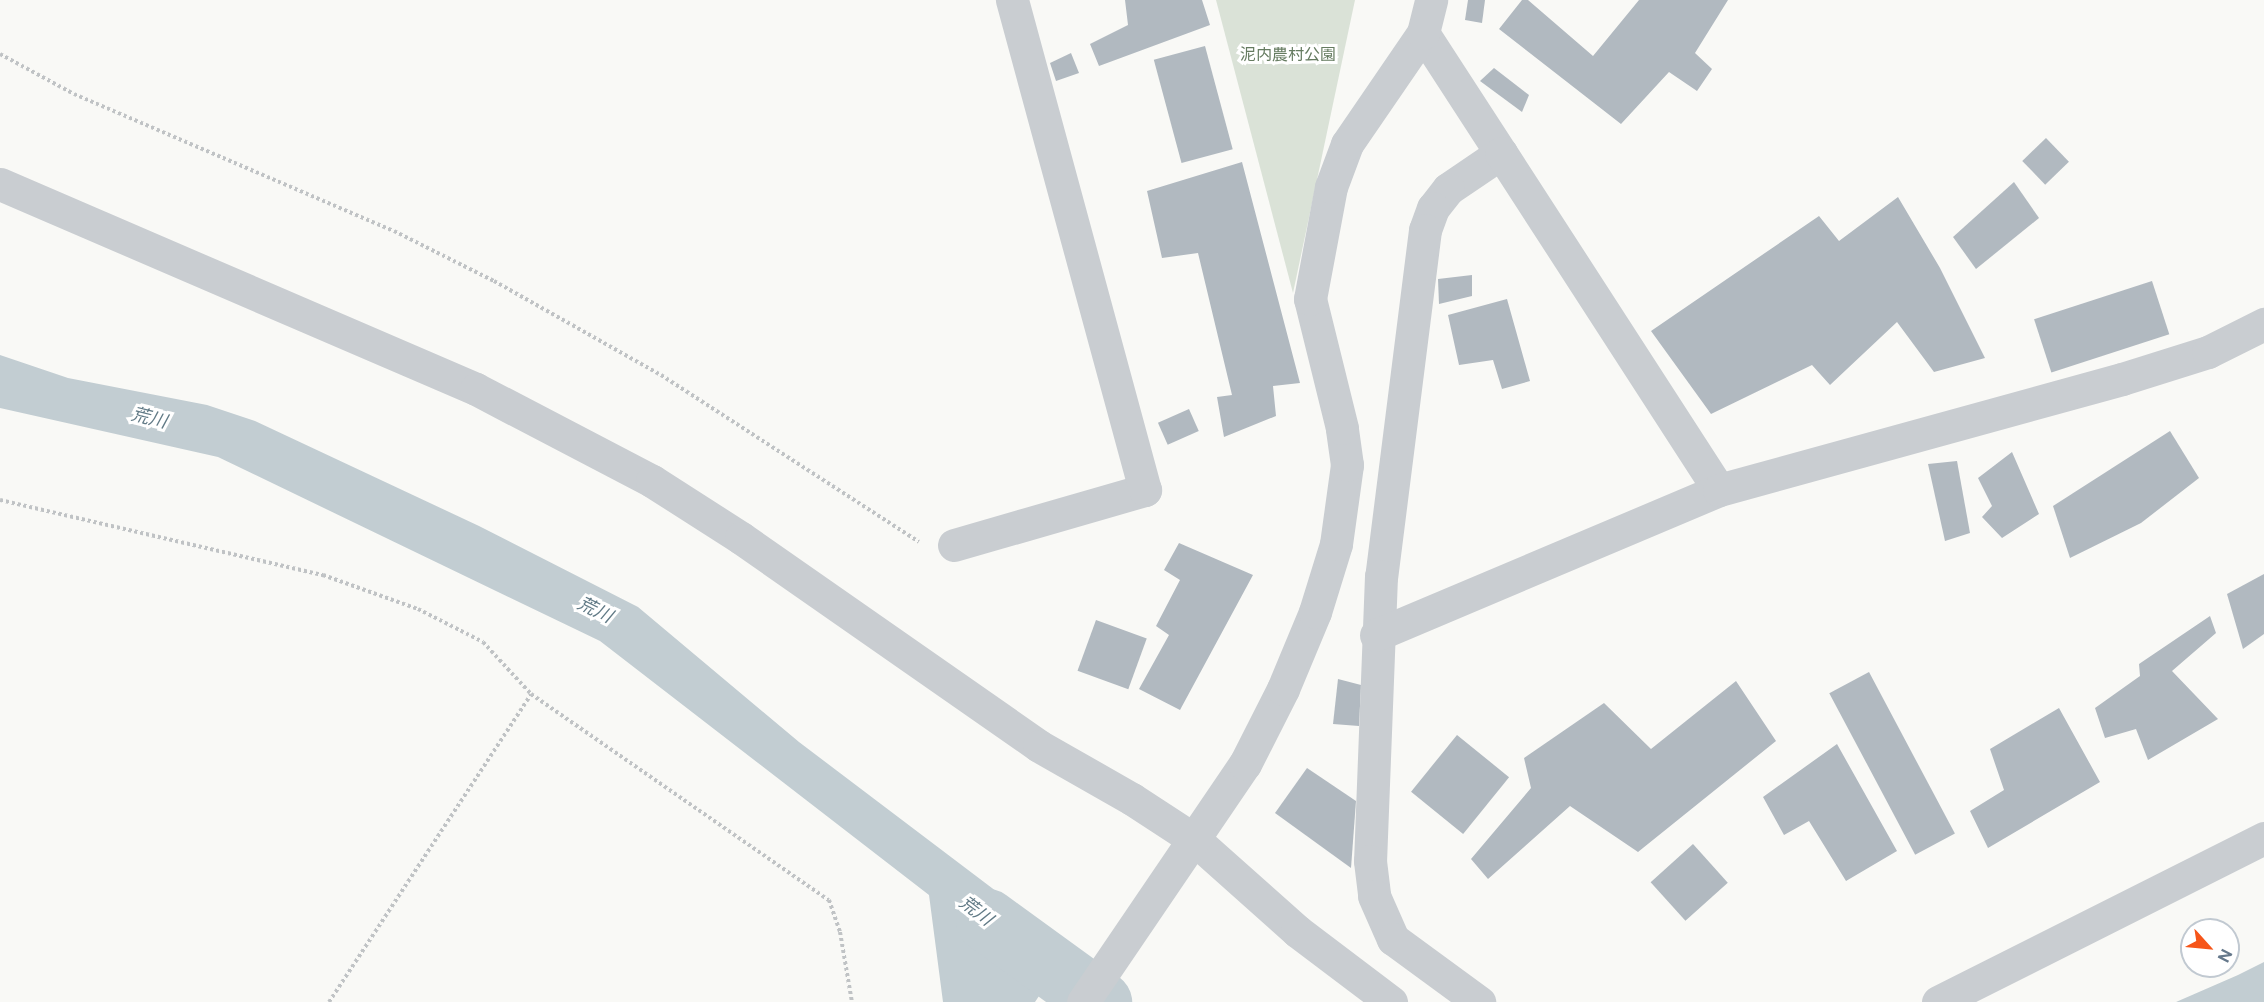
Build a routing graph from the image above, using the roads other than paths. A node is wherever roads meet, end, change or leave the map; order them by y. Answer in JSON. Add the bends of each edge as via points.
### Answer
{"nodes":[{"id":1,"x":1012,"y":0,"type":"edge"},
{"id":2,"x":1431,"y":0,"type":"edge"},
{"id":3,"x":1423,"y":33,"type":"junction"},
{"id":4,"x":1502,"y":153,"type":"junction"},
{"id":5,"x":0,"y":184,"type":"edge"},
{"id":6,"x":2264,"y":324,"type":"edge"},
{"id":7,"x":1719,"y":490,"type":"junction"},
{"id":8,"x":954,"y":545,"type":"road end"},
{"id":9,"x":1376,"y":635,"type":"junction"},
{"id":10,"x":2264,"y":838,"type":"edge"},
{"id":11,"x":1191,"y":847,"type":"junction"},
{"id":12,"x":1083,"y":1002,"type":"edge"},
{"id":13,"x":1391,"y":1002,"type":"edge"},
{"id":14,"x":1479,"y":1002,"type":"edge"},
{"id":15,"x":1938,"y":1002,"type":"edge"}],
"edges":[{"from":1,"to":8,"type":"street","via":[[1145,490]]},
{"from":2,"to":3,"type":"street"},
{"from":3,"to":4,"type":"street"},
{"from":3,"to":11,"type":"street","via":[[1347,144],[1331,187],[1310,299],[1342,428],[1347,465],[1336,544],[1315,612],[1283,689],[1245,764]]},
{"from":4,"to":7,"type":"street"},
{"from":4,"to":9,"type":"street","via":[[1448,189],[1433,208],[1425,230]]},
{"from":5,"to":11,"type":"street","via":[[476,389],[652,481],[741,538],[1039,746],[1132,799]]},
{"from":6,"to":7,"type":"street","via":[[2208,352],[2122,379]]},
{"from":7,"to":9,"type":"street"},
{"from":9,"to":14,"type":"street","via":[[1370,861],[1374,896],[1393,939]]},
{"from":10,"to":15,"type":"street"},
{"from":11,"to":12,"type":"street"},
{"from":11,"to":13,"type":"street"}]}
